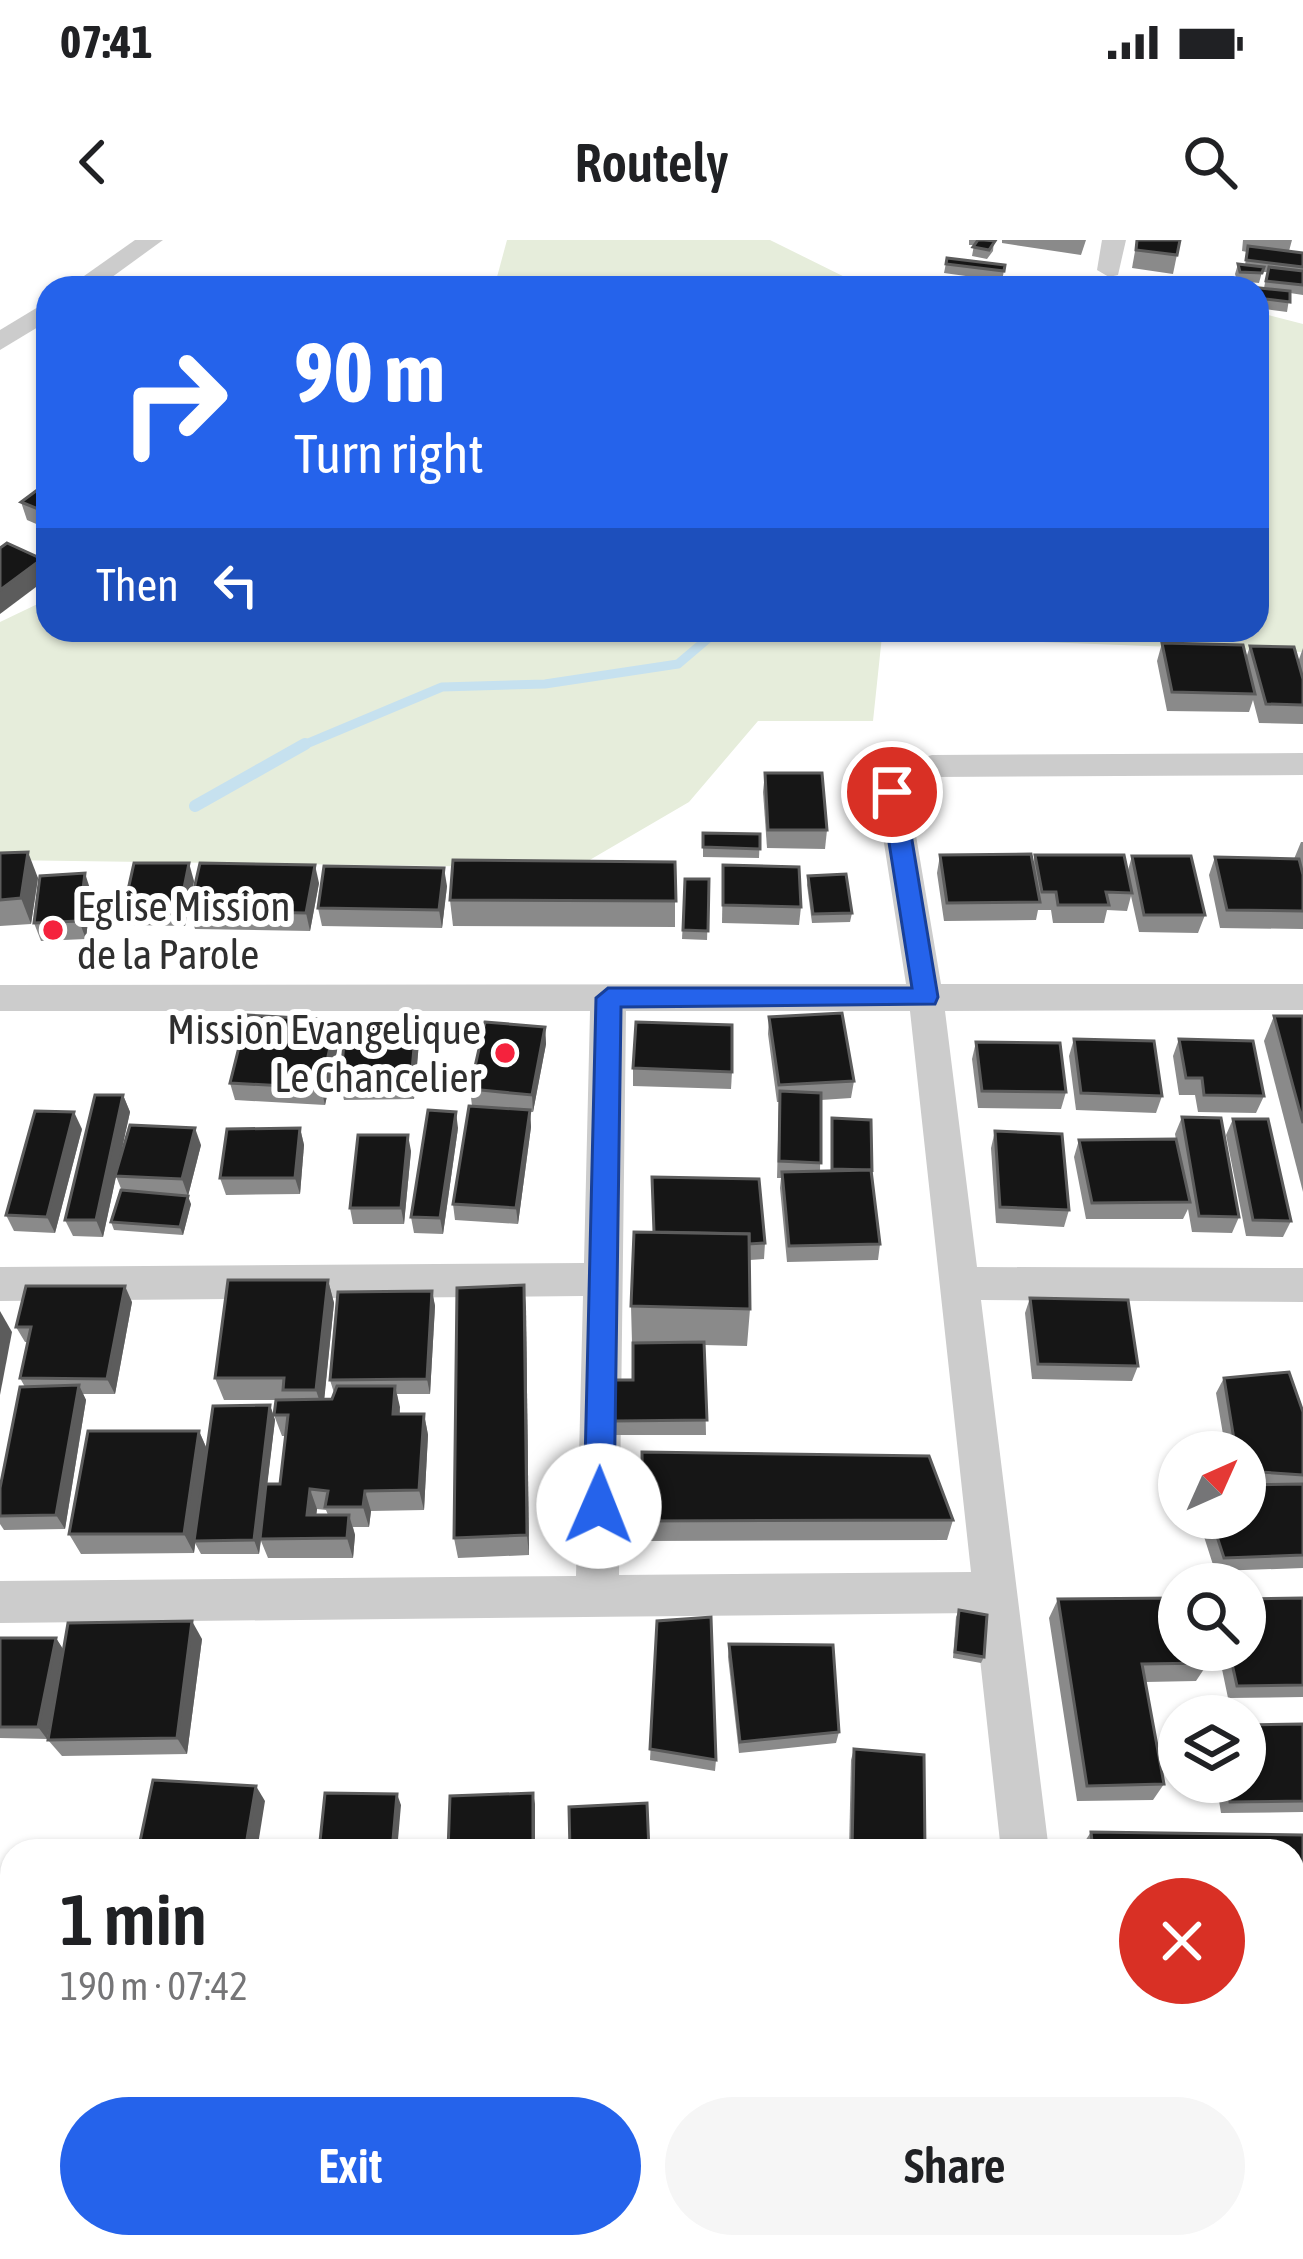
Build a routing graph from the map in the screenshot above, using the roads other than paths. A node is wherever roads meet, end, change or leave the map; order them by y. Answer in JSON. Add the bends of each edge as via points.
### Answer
{"nodes":[{"id":1,"x":151,"y":240,"type":"edge"},
{"id":2,"x":1114,"y":240,"type":"edge"},
{"id":3,"x":1109,"y":270,"type":"dead end"},
{"id":4,"x":98,"y":276,"type":"edge"},
{"id":5,"x":36,"y":317,"type":"edge"},
{"id":6,"x":0,"y":342,"type":"edge"},
{"id":7,"x":1303,"y":764,"type":"edge"},
{"id":8,"x":926,"y":997,"type":"junction"},
{"id":9,"x":1303,"y":997,"type":"edge"},
{"id":10,"x":0,"y":998,"type":"edge"},
{"id":11,"x":608,"y":998,"type":"junction"},
{"id":12,"x":603,"y":1279,"type":"junction"},
{"id":13,"x":959,"y":1283,"type":"junction"},
{"id":14,"x":0,"y":1284,"type":"edge"},
{"id":15,"x":1303,"y":1285,"type":"edge"},
{"id":16,"x":995,"y":1592,"type":"junction"},
{"id":17,"x":597,"y":1597,"type":"junction"},
{"id":18,"x":0,"y":1602,"type":"edge"},
{"id":19,"x":1024,"y":1839,"type":"edge"}],
"edges":[{"from":1,"to":4,"type":"street"},
{"from":2,"to":3,"type":"street"},
{"from":5,"to":6,"type":"street"},
{"from":7,"to":8,"type":"street","via":[[932,766],[909,773],[892,792]]},
{"from":8,"to":9,"type":"street"},
{"from":8,"to":11,"type":"street"},
{"from":8,"to":13,"type":"street"},
{"from":10,"to":11,"type":"street"},
{"from":11,"to":12,"type":"street"},
{"from":12,"to":14,"type":"street"},
{"from":12,"to":17,"type":"street"},
{"from":13,"to":15,"type":"street"},
{"from":13,"to":16,"type":"street"},
{"from":16,"to":17,"type":"street"},
{"from":16,"to":19,"type":"street"},
{"from":17,"to":18,"type":"street"}]}
